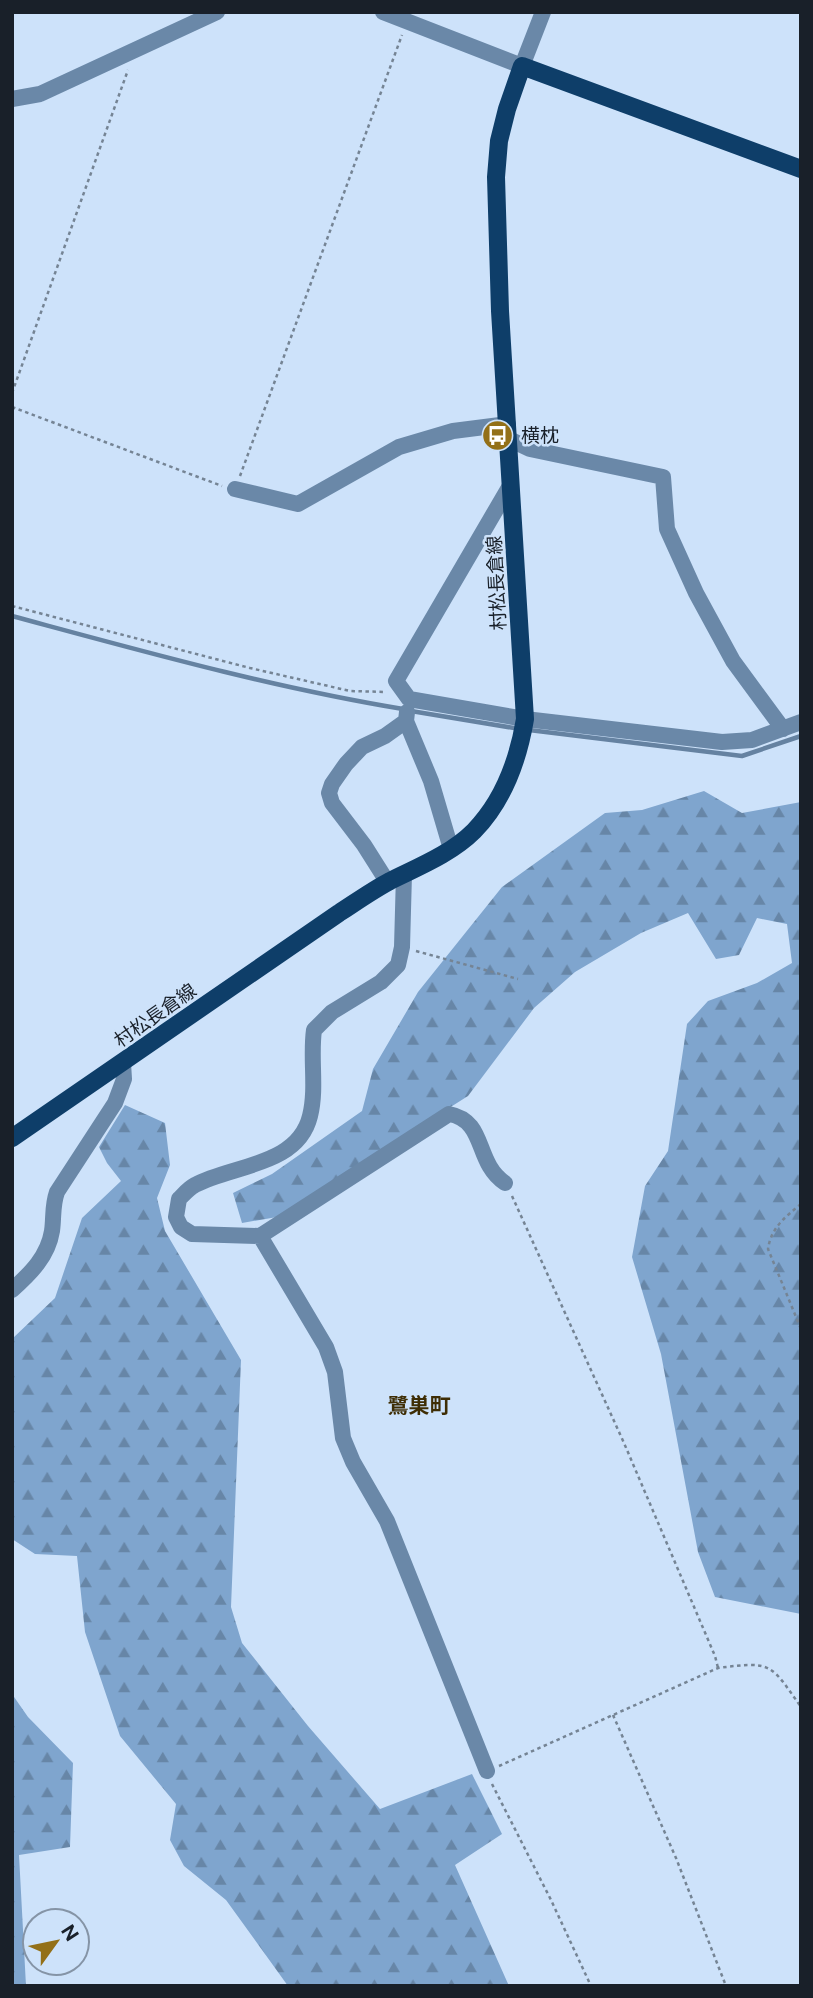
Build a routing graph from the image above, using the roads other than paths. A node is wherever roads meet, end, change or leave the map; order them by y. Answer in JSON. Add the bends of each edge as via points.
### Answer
{"nodes":[{"id":1,"x":217,"y":12,"type":"edge"},
{"id":2,"x":383,"y":12,"type":"edge"},
{"id":3,"x":543,"y":12,"type":"edge"},
{"id":4,"x":522,"y":66,"type":"junction"},
{"id":5,"x":12,"y":99,"type":"edge"},
{"id":6,"x":801,"y":169,"type":"edge"},
{"id":7,"x":509,"y":431,"type":"junction"},
{"id":8,"x":511,"y":484,"type":"junction"},
{"id":9,"x":235,"y":489,"type":"road end"},
{"id":10,"x":409,"y":699,"type":"junction"},
{"id":11,"x":525,"y":719,"type":"junction"},
{"id":12,"x":406,"y":722,"type":"junction"},
{"id":13,"x":801,"y":722,"type":"edge"},
{"id":14,"x":783,"y":729,"type":"junction"},
{"id":15,"x":451,"y":849,"type":"junction"},
{"id":16,"x":396,"y":878,"type":"junction"},
{"id":17,"x":124,"y":1063,"type":"junction"},
{"id":18,"x":12,"y":1138,"type":"edge"},
{"id":19,"x":505,"y":1183,"type":"road end"},
{"id":20,"x":260,"y":1236,"type":"junction"},
{"id":21,"x":12,"y":1290,"type":"edge"},
{"id":22,"x":486,"y":1771,"type":"road end"}],
"edges":[{"from":1,"to":5,"type":"street","via":[[40,94]]},
{"from":2,"to":4,"type":"street"},
{"from":3,"to":4,"type":"street"},
{"from":4,"to":6,"type":"main road"},
{"from":4,"to":7,"type":"main road","name":"村松長倉線","via":[[499,141],[496,177]]},
{"from":7,"to":8,"type":"main road","name":"村松長倉線"},
{"from":7,"to":9,"type":"street","via":[[453,431],[399,447],[298,504]]},
{"from":7,"to":14,"type":"street","via":[[530,449],[663,477],[667,529],[684,568],[733,661]]},
{"from":8,"to":10,"type":"street","via":[[396,681]]},
{"from":8,"to":11,"type":"main road","name":"村松長倉線"},
{"from":10,"to":11,"type":"street"},
{"from":10,"to":12,"type":"street"},
{"from":11,"to":14,"type":"street","via":[[723,742],[752,740]]},
{"from":11,"to":15,"type":"main road","name":"村松長倉線","via":[[512,774],[499,799],[473,832]]},
{"from":12,"to":15,"type":"street","via":[[431,781]]},
{"from":12,"to":16,"type":"street","via":[[362,747],[329,793],[364,845]]},
{"from":13,"to":14,"type":"street"},
{"from":15,"to":16,"type":"main road","name":"村松長倉線"},
{"from":16,"to":17,"type":"main road","name":"村松長倉線"},
{"from":16,"to":20,"type":"street","via":[[402,947],[398,965],[314,1030],[313,1105],[304,1132],[272,1158],[194,1185],[178,1199],[176,1217],[192,1234]]},
{"from":17,"to":18,"type":"main road","name":"村松長倉線"},
{"from":17,"to":21,"type":"street","via":[[124,1079],[115,1103],[57,1192],[52,1234],[40,1261]]},
{"from":19,"to":20,"type":"street","via":[[489,1168],[467,1120],[449,1114]]},
{"from":20,"to":22,"type":"street","via":[[326,1347],[335,1372],[343,1438],[395,1541]]}]}
